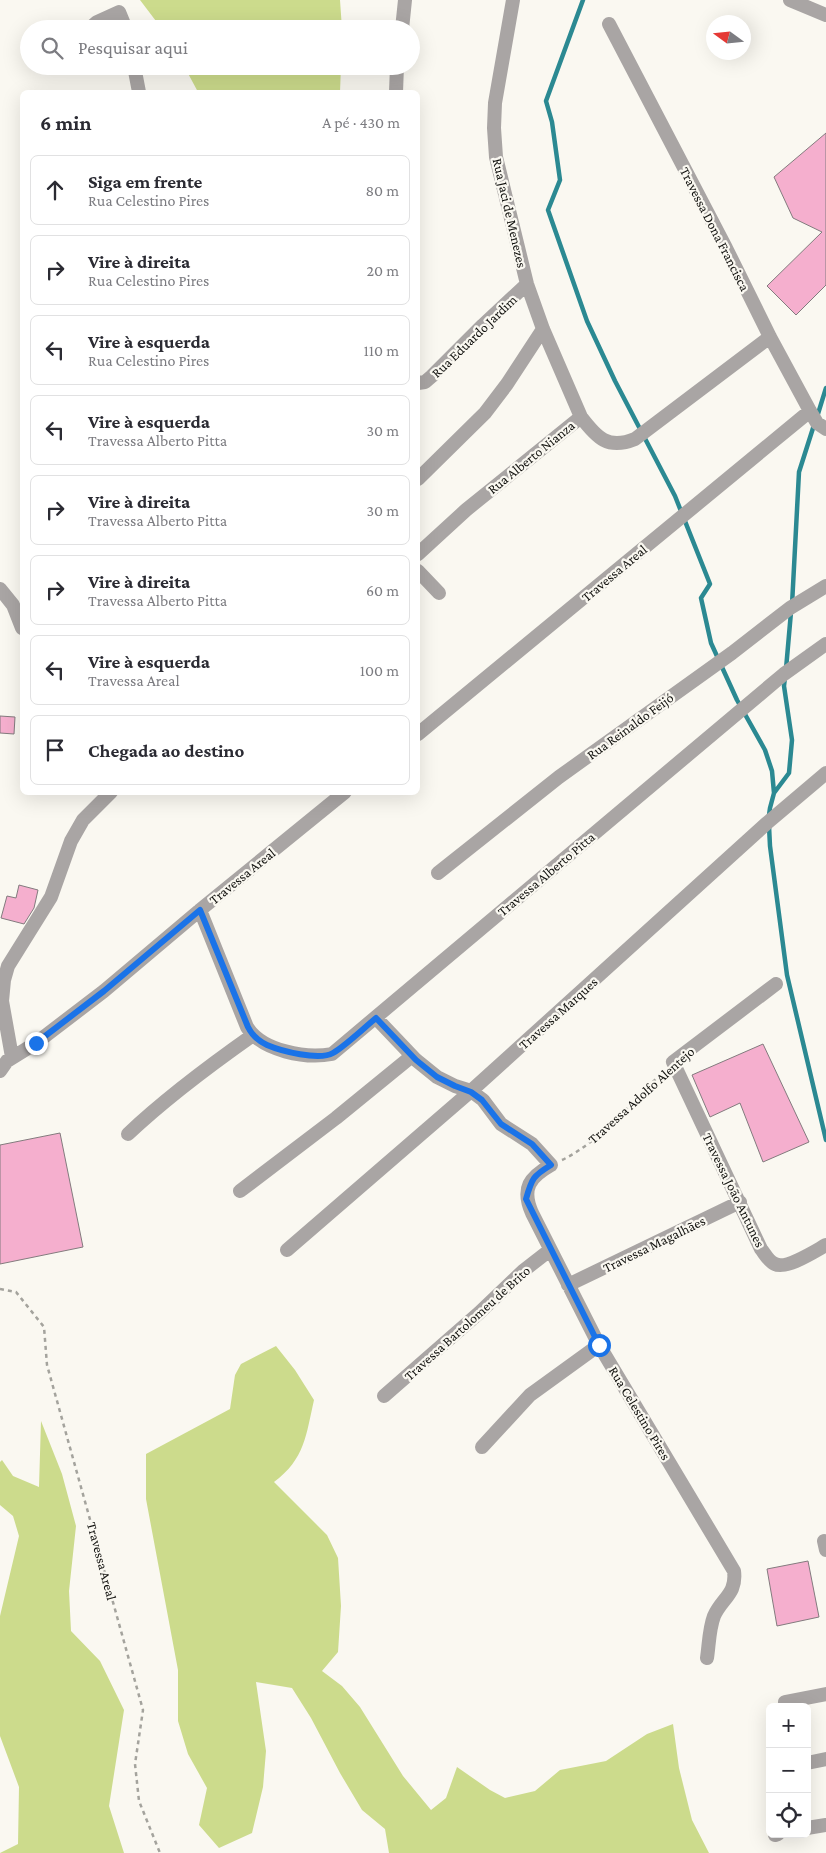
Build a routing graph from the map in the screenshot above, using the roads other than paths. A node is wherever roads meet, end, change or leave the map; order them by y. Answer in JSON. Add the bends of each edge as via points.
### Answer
{"nodes":[{"id":1,"x":405,"y":0,"type":"edge"},
{"id":2,"x":513,"y":0,"type":"edge"},
{"id":3,"x":790,"y":0,"type":"edge"},
{"id":4,"x":826,"y":15,"type":"edge"},
{"id":5,"x":102,"y":20,"type":"edge"},
{"id":6,"x":123,"y":20,"type":"edge"},
{"id":7,"x":403,"y":20,"type":"edge"},
{"id":8,"x":609,"y":24,"type":"dead end"},
{"id":9,"x":136,"y":75,"type":"edge"},
{"id":10,"x":397,"y":75,"type":"edge"},
{"id":11,"x":139,"y":90,"type":"edge"},
{"id":12,"x":396,"y":90,"type":"edge"},
{"id":13,"x":528,"y":284,"type":"junction"},
{"id":14,"x":543,"y":329,"type":"junction"},
{"id":15,"x":770,"y":337,"type":"junction"},
{"id":16,"x":420,"y":383,"type":"edge"},
{"id":17,"x":581,"y":417,"type":"junction"},
{"id":18,"x":816,"y":419,"type":"edge"},
{"id":19,"x":420,"y":478,"type":"edge"},
{"id":20,"x":420,"y":552,"type":"edge"},
{"id":21,"x":420,"y":573,"type":"edge"},
{"id":22,"x":826,"y":586,"type":"edge"},
{"id":23,"x":0,"y":589,"type":"edge"},
{"id":24,"x":440,"y":593,"type":"dead end"},
{"id":25,"x":20,"y":623,"type":"edge"},
{"id":26,"x":826,"y":644,"type":"edge"},
{"id":27,"x":420,"y":732,"type":"edge"},
{"id":28,"x":826,"y":773,"type":"edge"},
{"id":29,"x":108,"y":795,"type":"edge"},
{"id":30,"x":341,"y":795,"type":"edge"},
{"id":31,"x":438,"y":873,"type":"dead end"},
{"id":32,"x":200,"y":910,"type":"junction"},
{"id":33,"x":776,"y":984,"type":"dead end"},
{"id":34,"x":376,"y":1018,"type":"junction"},
{"id":35,"x":253,"y":1036,"type":"junction"},
{"id":36,"x":412,"y":1056,"type":"junction"},
{"id":37,"x":12,"y":1057,"type":"junction"},
{"id":38,"x":673,"y":1062,"type":"joint"},
{"id":39,"x":0,"y":1071,"type":"edge"},
{"id":40,"x":471,"y":1092,"type":"junction"},
{"id":41,"x":128,"y":1134,"type":"dead end"},
{"id":42,"x":240,"y":1192,"type":"dead end"},
{"id":43,"x":740,"y":1202,"type":"junction"},
{"id":44,"x":826,"y":1245,"type":"edge"},
{"id":45,"x":287,"y":1250,"type":"dead end"},
{"id":46,"x":550,"y":1250,"type":"junction"},
{"id":47,"x":568,"y":1285,"type":"junction"},
{"id":48,"x":599,"y":1345,"type":"junction"},
{"id":49,"x":384,"y":1396,"type":"dead end"},
{"id":50,"x":482,"y":1446,"type":"dead end"},
{"id":51,"x":707,"y":1658,"type":"dead end"},
{"id":52,"x":826,"y":1694,"type":"edge"},
{"id":53,"x":785,"y":1702,"type":"dead end"},
{"id":54,"x":826,"y":1759,"type":"edge"},
{"id":55,"x":811,"y":1762,"type":"edge"},
{"id":56,"x":826,"y":1825,"type":"edge"},
{"id":57,"x":811,"y":1827,"type":"edge"}],
"edges":[{"from":1,"to":7,"type":"street"},
{"from":2,"to":13,"type":"street","name":"Rua Jaci de Menezes","via":[[495,103],[494,128],[496,157]]},
{"from":3,"to":4,"type":"street"},
{"from":5,"to":6,"type":"street","via":[[119,12]]},
{"from":8,"to":15,"type":"street","name":"Travessa Dona Francisca"},
{"from":9,"to":11,"type":"street"},
{"from":10,"to":12,"type":"street"},
{"from":13,"to":14,"type":"street","name":"Rua Jaci de Menezes"},
{"from":13,"to":16,"type":"street","name":"Rua Eduardo Jardim","via":[[432,376]]},
{"from":14,"to":17,"type":"street","name":"Rua Jaci de Menezes"},
{"from":14,"to":19,"type":"street","via":[[485,413]]},
{"from":15,"to":17,"type":"street","name":"Rua Alberto Nianza","via":[[635,439],[624,443],[604,440],[594,434]]},
{"from":15,"to":18,"type":"street","name":"Travessa Dona Francisca"},
{"from":17,"to":20,"type":"street","name":"Rua Alberto Nianza","via":[[466,510]]},
{"from":18,"to":27,"type":"street","name":"Travessa Areal","via":[[696,504]]},
{"from":21,"to":24,"type":"street"},
{"from":22,"to":31,"type":"street","name":"Rua Reinaldo Feijó","via":[[790,608],[559,777]]},
{"from":23,"to":25,"type":"street","via":[[13,605]]},
{"from":26,"to":34,"type":"street","name":"Travessa Alberto Pitta","via":[[798,662]]},
{"from":28,"to":40,"type":"street","name":"Travessa Marques"},
{"from":29,"to":37,"type":"street","via":[[83,820],[71,841],[51,897],[8,966],[2,1001]]},
{"from":30,"to":32,"type":"street","name":"Travessa Areal"},
{"from":32,"to":35,"type":"street"},
{"from":32,"to":37,"type":"street","name":"Travessa Areal","via":[[104,991],[36,1043]]},
{"from":33,"to":38,"type":"street","name":"Travessa Adolfo Alentejo"},
{"from":34,"to":35,"type":"street","name":"Travessa Alberto Pitta","via":[[332,1054],[320,1056],[290,1052],[267,1045]]},
{"from":34,"to":36,"type":"street"},
{"from":35,"to":41,"type":"street","via":[[194,1077]]},
{"from":36,"to":40,"type":"street","via":[[437,1077]]},
{"from":36,"to":42,"type":"street"},
{"from":37,"to":39,"type":"street","name":"Travessa Areal"},
{"from":38,"to":43,"type":"street","name":"Travessa João Antunes"},
{"from":40,"to":45,"type":"street","name":"Travessa Marques"},
{"from":40,"to":46,"type":"street","name":"Rua Celestino Pires","via":[[482,1100],[501,1124],[532,1144],[551,1165],[537,1173],[530,1183],[526,1199]]},
{"from":43,"to":44,"type":"street","name":"Travessa João Antunes","via":[[761,1249],[776,1265],[785,1266]]},
{"from":43,"to":47,"type":"street","name":"Travessa Magalhães"},
{"from":46,"to":47,"type":"street","name":"Rua Celestino Pires"},
{"from":46,"to":49,"type":"street","name":"Travessa Bartolomeu de Brito","via":[[522,1271]]},
{"from":47,"to":48,"type":"street","name":"Rua Celestino Pires"},
{"from":48,"to":50,"type":"street","via":[[530,1395]]},
{"from":48,"to":51,"type":"street","name":"Rua Celestino Pires","via":[[734,1571],[732,1590],[714,1618]]},
{"from":52,"to":53,"type":"street"},
{"from":54,"to":55,"type":"street"},
{"from":56,"to":57,"type":"street"}]}
